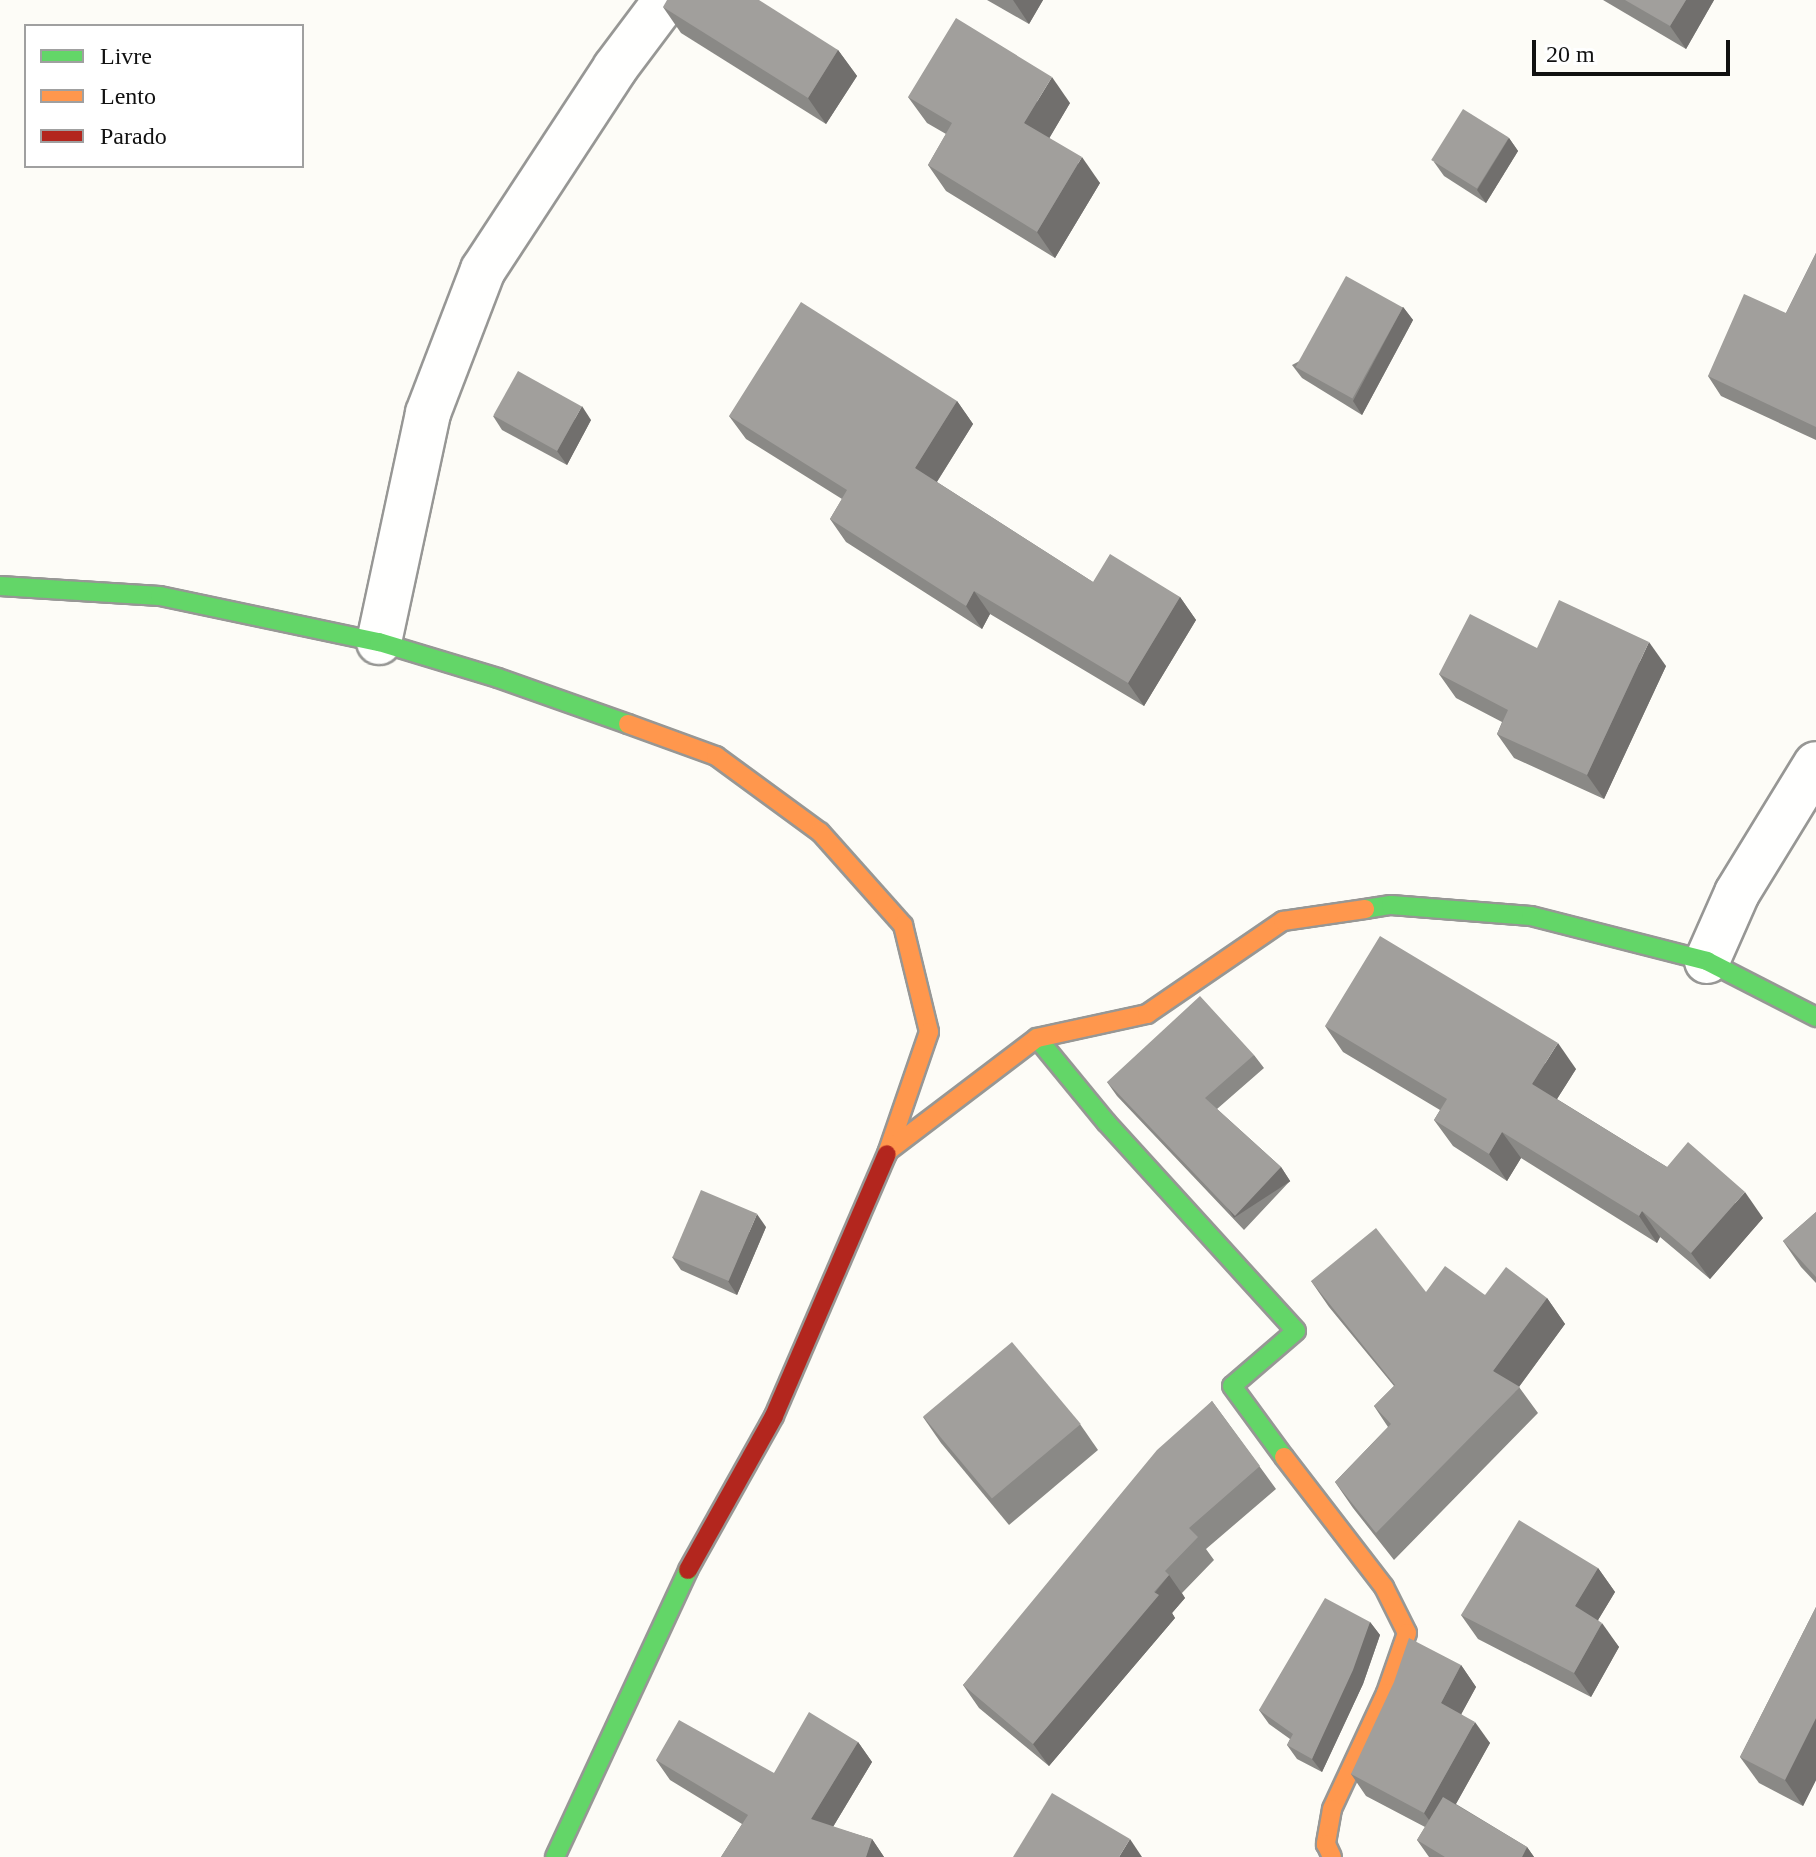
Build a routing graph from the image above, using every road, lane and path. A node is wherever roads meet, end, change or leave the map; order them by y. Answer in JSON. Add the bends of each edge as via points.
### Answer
{"nodes":[{"id":1,"x":666,"y":0,"type":"edge"},
{"id":2,"x":0,"y":586,"type":"edge"},
{"id":3,"x":379,"y":642,"type":"junction"},
{"id":4,"x":1816,"y":764,"type":"edge"},
{"id":5,"x":1707,"y":961,"type":"junction"},
{"id":6,"x":1816,"y":1017,"type":"edge"},
{"id":7,"x":1037,"y":1038,"type":"junction"},
{"id":8,"x":888,"y":1151,"type":"junction"},
{"id":9,"x":555,"y":1857,"type":"edge"},
{"id":10,"x":1332,"y":1857,"type":"edge"}],
"edges":[{"from":1,"to":3,"type":"street","via":[[615,68],[483,270],[428,413]]},
{"from":2,"to":3,"type":"street","via":[[160,596]]},
{"from":3,"to":8,"type":"street","via":[[498,678],[716,756],[820,832],[903,925],[929,1032]]},
{"from":4,"to":5,"type":"street","via":[[1737,893]]},
{"from":5,"to":6,"type":"street"},
{"from":5,"to":7,"type":"street","via":[[1531,916],[1391,905],[1283,921],[1147,1014]]},
{"from":7,"to":8,"type":"street"},
{"from":7,"to":10,"type":"street","via":[[1296,1331],[1232,1386],[1384,1587],[1407,1633],[1386,1693],[1332,1809],[1326,1844]]},
{"from":8,"to":9,"type":"street","via":[[774,1416],[673,1597]]}]}
